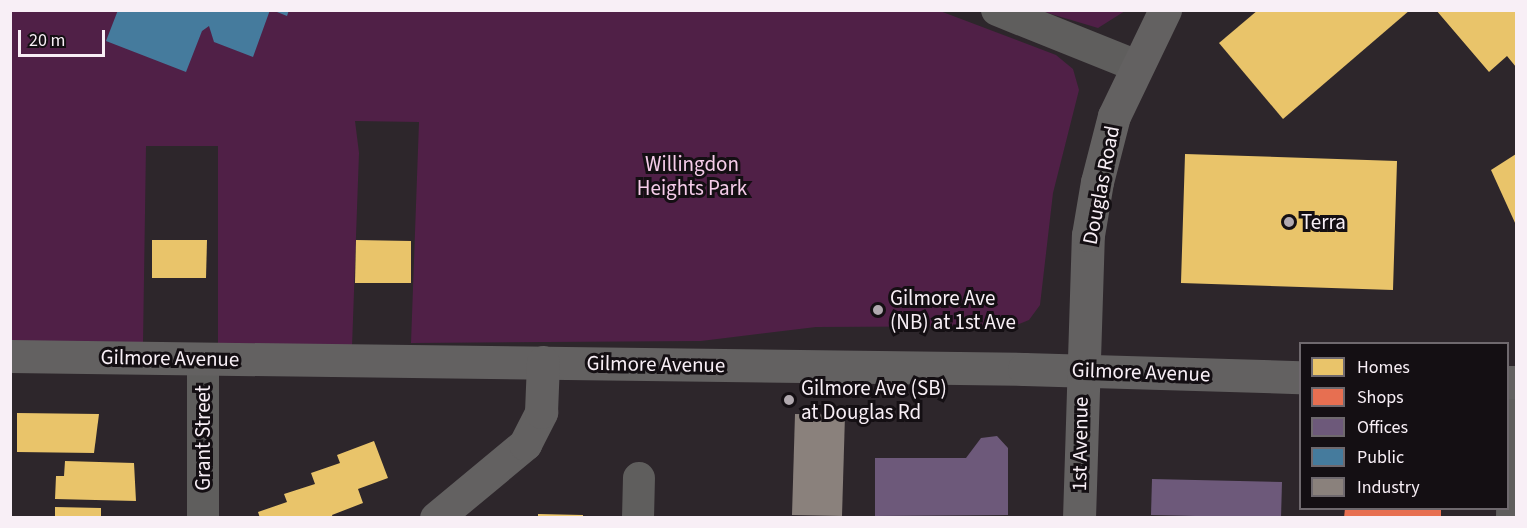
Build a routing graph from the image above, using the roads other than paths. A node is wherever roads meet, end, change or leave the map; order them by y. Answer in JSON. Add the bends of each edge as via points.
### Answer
{"nodes":[{"id":1,"x":997,"y":10,"type":"edge"},
{"id":2,"x":1166,"y":10,"type":"edge"},
{"id":3,"x":1137,"y":66,"type":"junction"},
{"id":4,"x":10,"y":356,"type":"edge"},
{"id":5,"x":203,"y":359,"type":"junction"},
{"id":6,"x":543,"y":362,"type":"junction"},
{"id":7,"x":1082,"y":370,"type":"junction"},
{"id":8,"x":1299,"y":377,"type":"edge"},
{"id":9,"x":1513,"y":382,"type":"edge"},
{"id":10,"x":639,"y":478,"type":"dead end"},
{"id":11,"x":203,"y":518,"type":"edge"},
{"id":12,"x":436,"y":518,"type":"edge"},
{"id":13,"x":638,"y":518,"type":"edge"},
{"id":14,"x":1079,"y":518,"type":"edge"},
{"id":15,"x":1512,"y":518,"type":"edge"}],
"edges":[{"from":1,"to":3,"type":"street"},
{"from":2,"to":3,"type":"street","name":"Douglas Road"},
{"from":3,"to":7,"type":"street","name":"Douglas Road","via":[[1114,116],[1097,182],[1088,235]]},
{"from":4,"to":5,"type":"street","name":"Gilmore Avenue"},
{"from":5,"to":6,"type":"street","name":"Gilmore Avenue"},
{"from":5,"to":11,"type":"street","name":"Grant Street"},
{"from":6,"to":7,"type":"street","name":"Gilmore Avenue"},
{"from":6,"to":12,"type":"street","via":[[541,412],[525,444]]},
{"from":7,"to":8,"type":"street","name":"Gilmore Avenue"},
{"from":7,"to":14,"type":"street","name":"1st Avenue"},
{"from":9,"to":15,"type":"street"},
{"from":10,"to":13,"type":"street"}]}
